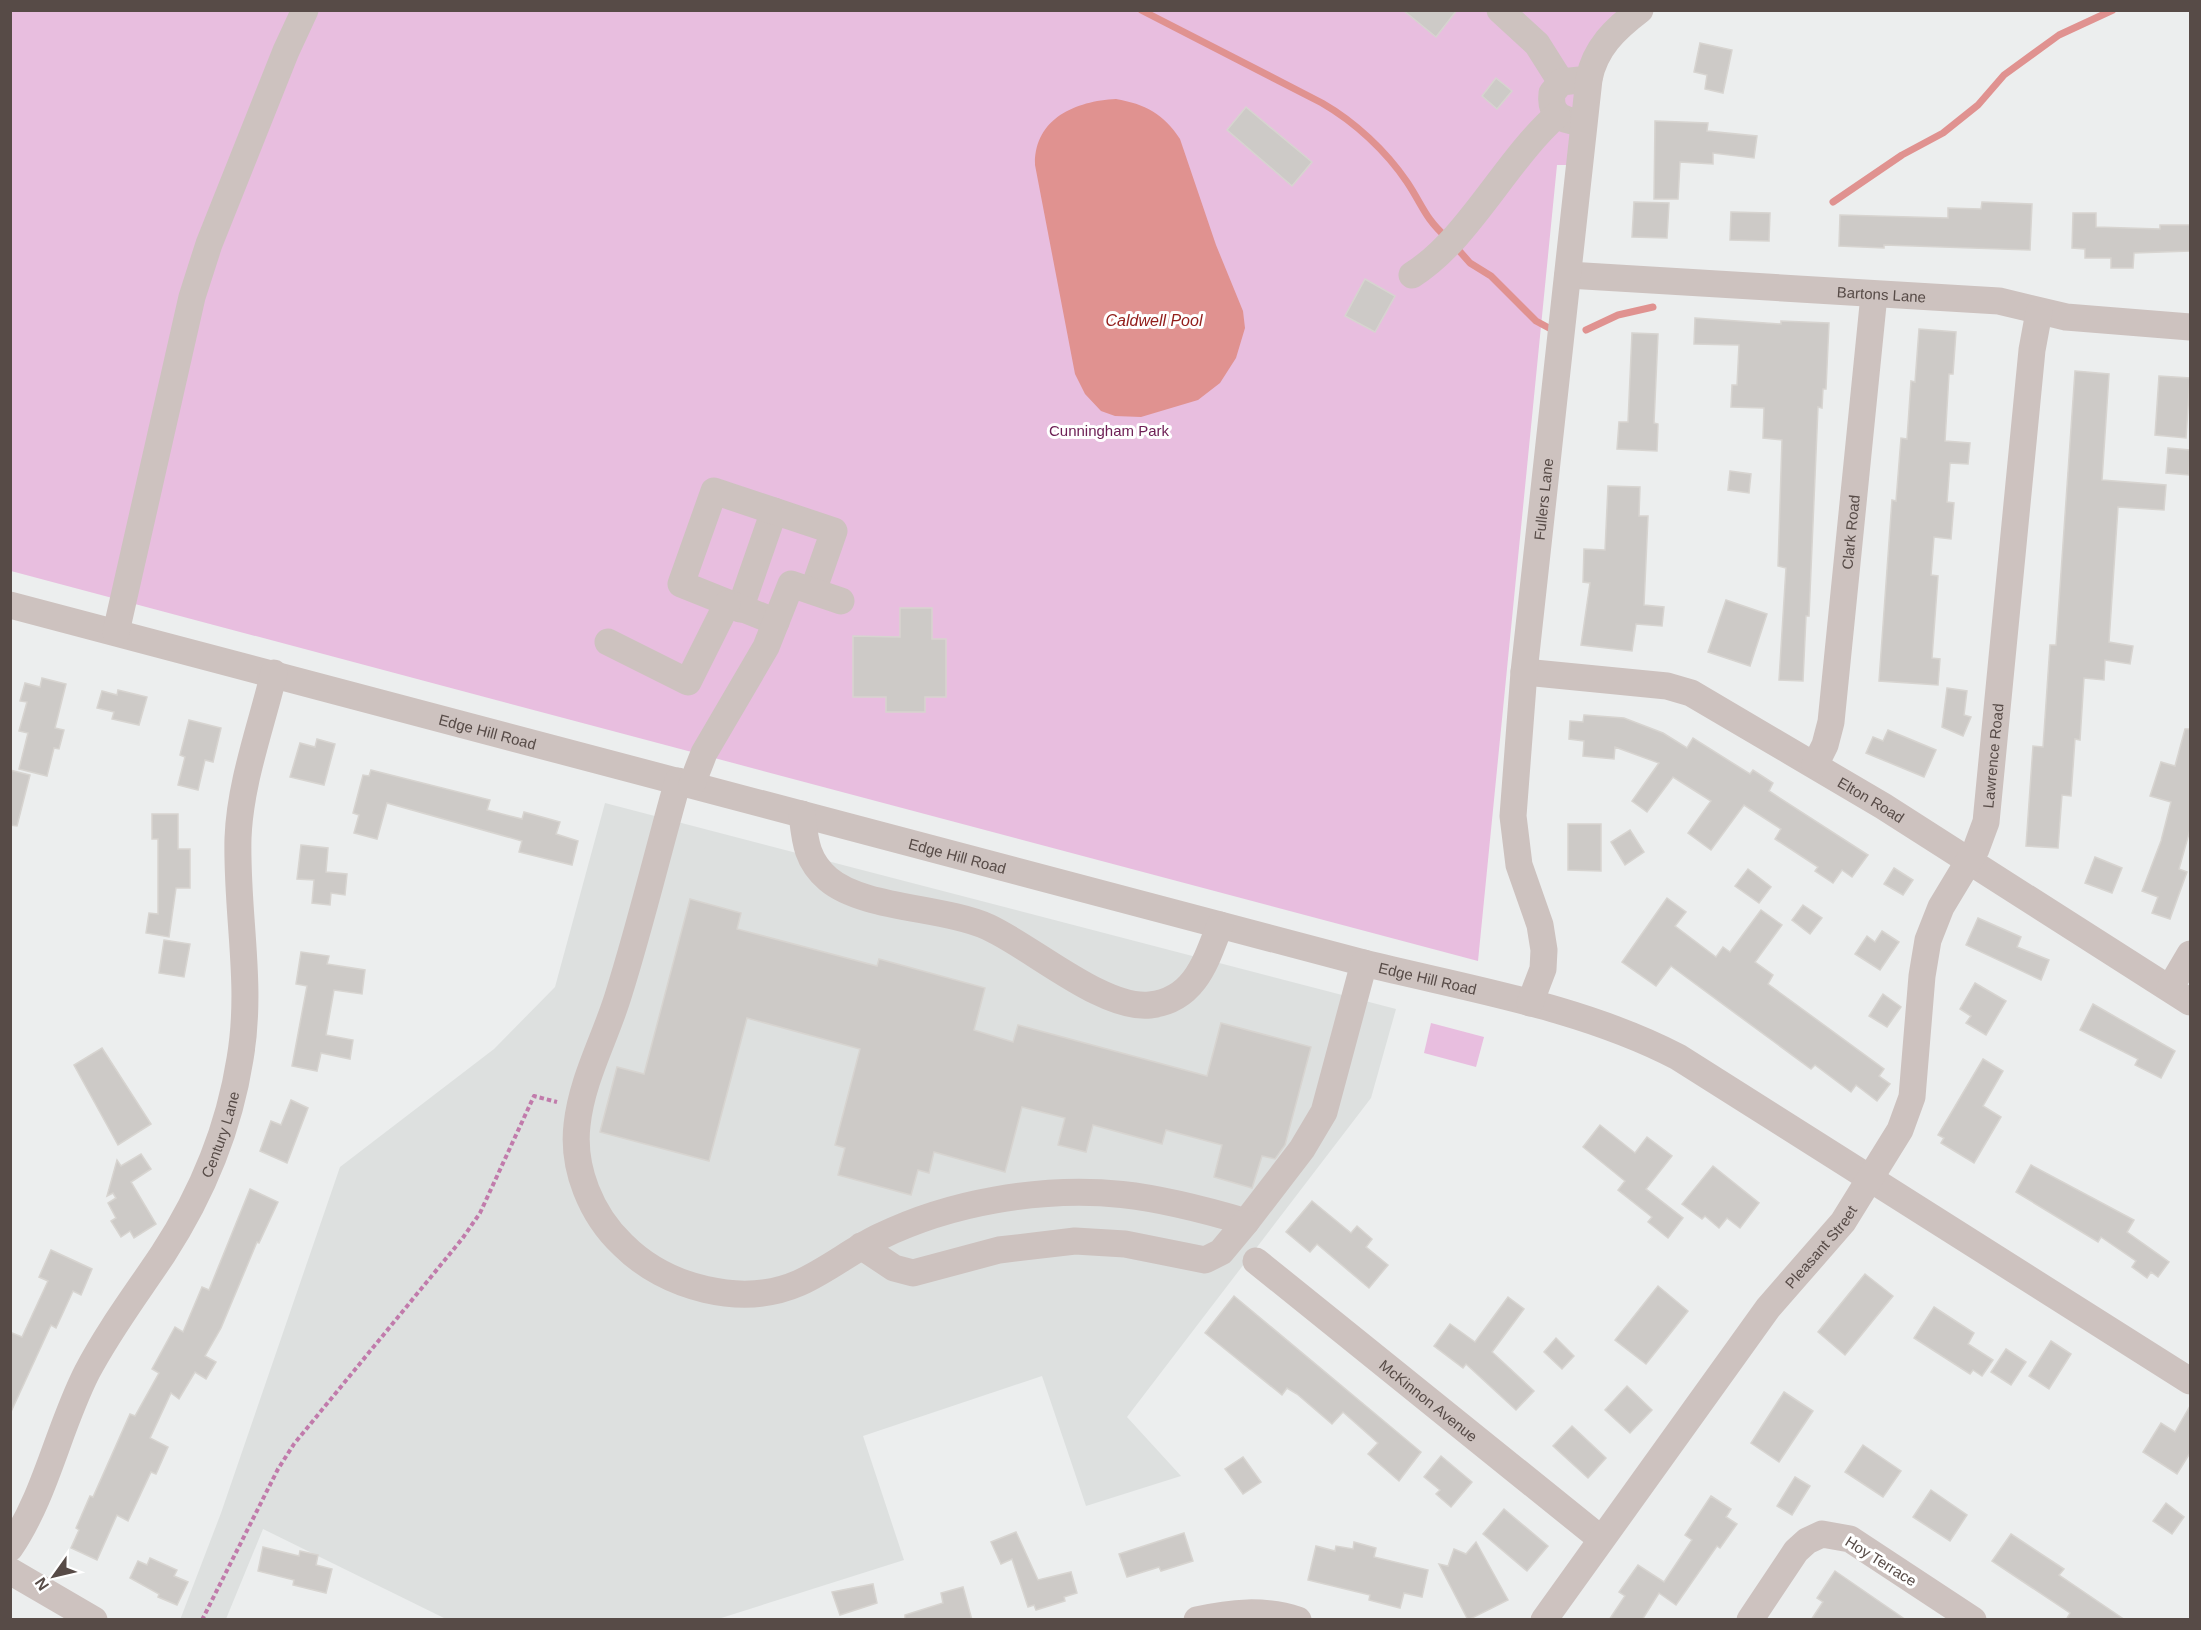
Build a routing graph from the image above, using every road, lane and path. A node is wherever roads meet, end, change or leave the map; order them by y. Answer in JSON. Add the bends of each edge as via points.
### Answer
{"nodes":[{"id":1,"x":305,"y":10,"type":"edge"},
{"id":2,"x":1500,"y":10,"type":"edge"},
{"id":3,"x":1640,"y":10,"type":"edge"},
{"id":4,"x":1588,"y":79,"type":"junction"},
{"id":5,"x":1561,"y":82,"type":"junction"},
{"id":6,"x":1557,"y":115,"type":"junction"},
{"id":7,"x":1584,"y":123,"type":"junction"},
{"id":8,"x":1412,"y":275,"type":"dead end"},
{"id":9,"x":1568,"y":275,"type":"junction"},
{"id":10,"x":1874,"y":295,"type":"junction"},
{"id":11,"x":2039,"y":312,"type":"junction"},
{"id":12,"x":2190,"y":327,"type":"edge"},
{"id":13,"x":774,"y":511,"type":"junction"},
{"id":14,"x":813,"y":591,"type":"junction"},
{"id":15,"x":841,"y":601,"type":"dead end"},
{"id":16,"x":10,"y":605,"type":"edge"},
{"id":17,"x":734,"y":607,"type":"junction"},
{"id":18,"x":776,"y":622,"type":"junction"},
{"id":19,"x":116,"y":632,"type":"junction"},
{"id":20,"x":608,"y":642,"type":"dead end"},
{"id":21,"x":1524,"y":672,"type":"junction"},
{"id":22,"x":274,"y":673,"type":"junction"},
{"id":23,"x":1815,"y":765,"type":"junction"},
{"id":24,"x":685,"y":783,"type":"junction"},
{"id":25,"x":802,"y":814,"type":"junction"},
{"id":26,"x":1969,"y":861,"type":"junction"},
{"id":27,"x":1220,"y":925,"type":"junction"},
{"id":28,"x":2190,"y":954,"type":"edge"},
{"id":29,"x":1364,"y":963,"type":"junction"},
{"id":30,"x":2180,"y":995,"type":"edge"},
{"id":31,"x":1530,"y":1003,"type":"junction"},
{"id":32,"x":580,"y":1107,"type":"junction"},
{"id":33,"x":1872,"y":1178,"type":"junction"},
{"id":34,"x":1246,"y":1222,"type":"junction"},
{"id":35,"x":861,"y":1246,"type":"junction"},
{"id":36,"x":1256,"y":1261,"type":"dead end"},
{"id":37,"x":2190,"y":1381,"type":"edge"},
{"id":38,"x":1601,"y":1539,"type":"junction"},
{"id":39,"x":10,"y":1548,"type":"edge"},
{"id":40,"x":10,"y":1571,"type":"edge"},
{"id":41,"x":94,"y":1620,"type":"edge"},
{"id":42,"x":202,"y":1620,"type":"edge"},
{"id":43,"x":1197,"y":1620,"type":"edge"},
{"id":44,"x":1298,"y":1620,"type":"edge"},
{"id":45,"x":1544,"y":1620,"type":"edge"},
{"id":46,"x":1750,"y":1620,"type":"edge"},
{"id":47,"x":1973,"y":1620,"type":"edge"}],
"edges":[{"from":1,"to":19,"type":"street","via":[[230,190],[192,297]]},
{"from":2,"to":5,"type":"street","via":[[1537,44]]},
{"from":3,"to":4,"type":"street","name":"Fullers Lane","via":[[1606,40]]},
{"from":4,"to":5,"type":"street"},
{"from":4,"to":7,"type":"street","name":"Fullers Lane"},
{"from":5,"to":6,"type":"street","via":[[1551,101]]},
{"from":6,"to":7,"type":"street"},
{"from":6,"to":8,"type":"street","via":[[1530,142],[1439,254]]},
{"from":7,"to":9,"type":"street","name":"Fullers Lane"},
{"from":9,"to":10,"type":"street","name":"Bartons Lane"},
{"from":9,"to":21,"type":"street","name":"Fullers Lane"},
{"from":10,"to":11,"type":"street","name":"Bartons Lane","via":[[2000,301]]},
{"from":10,"to":23,"type":"street","name":"Clark Road","via":[[1831,722]]},
{"from":11,"to":12,"type":"street","name":"Bartons Lane","via":[[2079,319]]},
{"from":11,"to":26,"type":"street","name":"Lawrence Road","via":[[2032,350],[1986,822]]},
{"from":13,"to":14,"type":"street","via":[[834,531]]},
{"from":13,"to":17,"type":"street"},
{"from":13,"to":17,"type":"street","via":[[714,491],[681,584]]},
{"from":14,"to":15,"type":"street"},
{"from":14,"to":18,"type":"street","via":[[791,584]]},
{"from":16,"to":19,"type":"street","name":"Edge Hill Road"},
{"from":17,"to":18,"type":"street"},
{"from":17,"to":20,"type":"street","via":[[688,682]]},
{"from":18,"to":24,"type":"street","via":[[761,657]]},
{"from":19,"to":22,"type":"street","name":"Edge Hill Road"},
{"from":21,"to":23,"type":"street","name":"Elton Road","via":[[1680,688]]},
{"from":21,"to":31,"type":"street","name":"Fullers Lane","via":[[1513,816],[1525,886],[1540,925],[1544,950],[1543,969]]},
{"from":22,"to":24,"type":"street","name":"Edge Hill Road"},
{"from":22,"to":39,"type":"street","name":"Century Lane","via":[[241,811],[238,859],[246,998],[241,1056],[228,1113],[210,1167],[189,1212],[114,1324],[86,1375],[33,1508]]},
{"from":23,"to":26,"type":"street","name":"Elton Road"},
{"from":24,"to":25,"type":"street","name":"Edge Hill Road"},
{"from":24,"to":32,"type":"street"},
{"from":25,"to":27,"type":"street","name":"Edge Hill Road"},
{"from":25,"to":27,"type":"street","via":[[807,853],[830,880],[877,899],[970,919],[1002,933],[1119,1001],[1151,1005],[1175,998],[1189,988],[1202,971]]},
{"from":26,"to":30,"type":"street","name":"Elton Road"},
{"from":26,"to":33,"type":"street","name":"Lawrence Road","via":[[1941,907],[1928,940],[1910,1109]]},
{"from":27,"to":29,"type":"street","name":"Edge Hill Road"},
{"from":28,"to":30,"type":"street"},
{"from":29,"to":31,"type":"street","name":"Edge Hill Road"},
{"from":29,"to":34,"type":"street","via":[[1324,1112],[1302,1149]]},
{"from":31,"to":33,"type":"street","name":"Edge Hill Road","via":[[1656,1046]]},
{"from":32,"to":35,"type":"street","via":[[577,1149],[587,1192],[617,1239],[658,1272],[709,1290],[768,1293],[810,1278]]},
{"from":32,"to":42,"type":"path","via":[[534,1096],[480,1213],[278,1469]]},
{"from":33,"to":37,"type":"street"},
{"from":33,"to":38,"type":"street","name":"Pleasant Street","via":[[1834,1233],[1798,1270],[1755,1325]]},
{"from":34,"to":35,"type":"street","via":[[1153,1197],[1063,1192],[956,1208]]},
{"from":34,"to":35,"type":"street","via":[[1221,1252],[1205,1260],[1125,1244],[1057,1242],[982,1254],[913,1273],[894,1268]]},
{"from":36,"to":38,"type":"street","name":"McKinnon Avenue"},
{"from":38,"to":45,"type":"street","name":"Pleasant Street"},
{"from":40,"to":41,"type":"street"},
{"from":43,"to":44,"type":"street","via":[[1257,1612]]},
{"from":46,"to":47,"type":"street","name":"Hoy Terrace","via":[[1796,1551],[1822,1534],[1850,1539]]}]}
